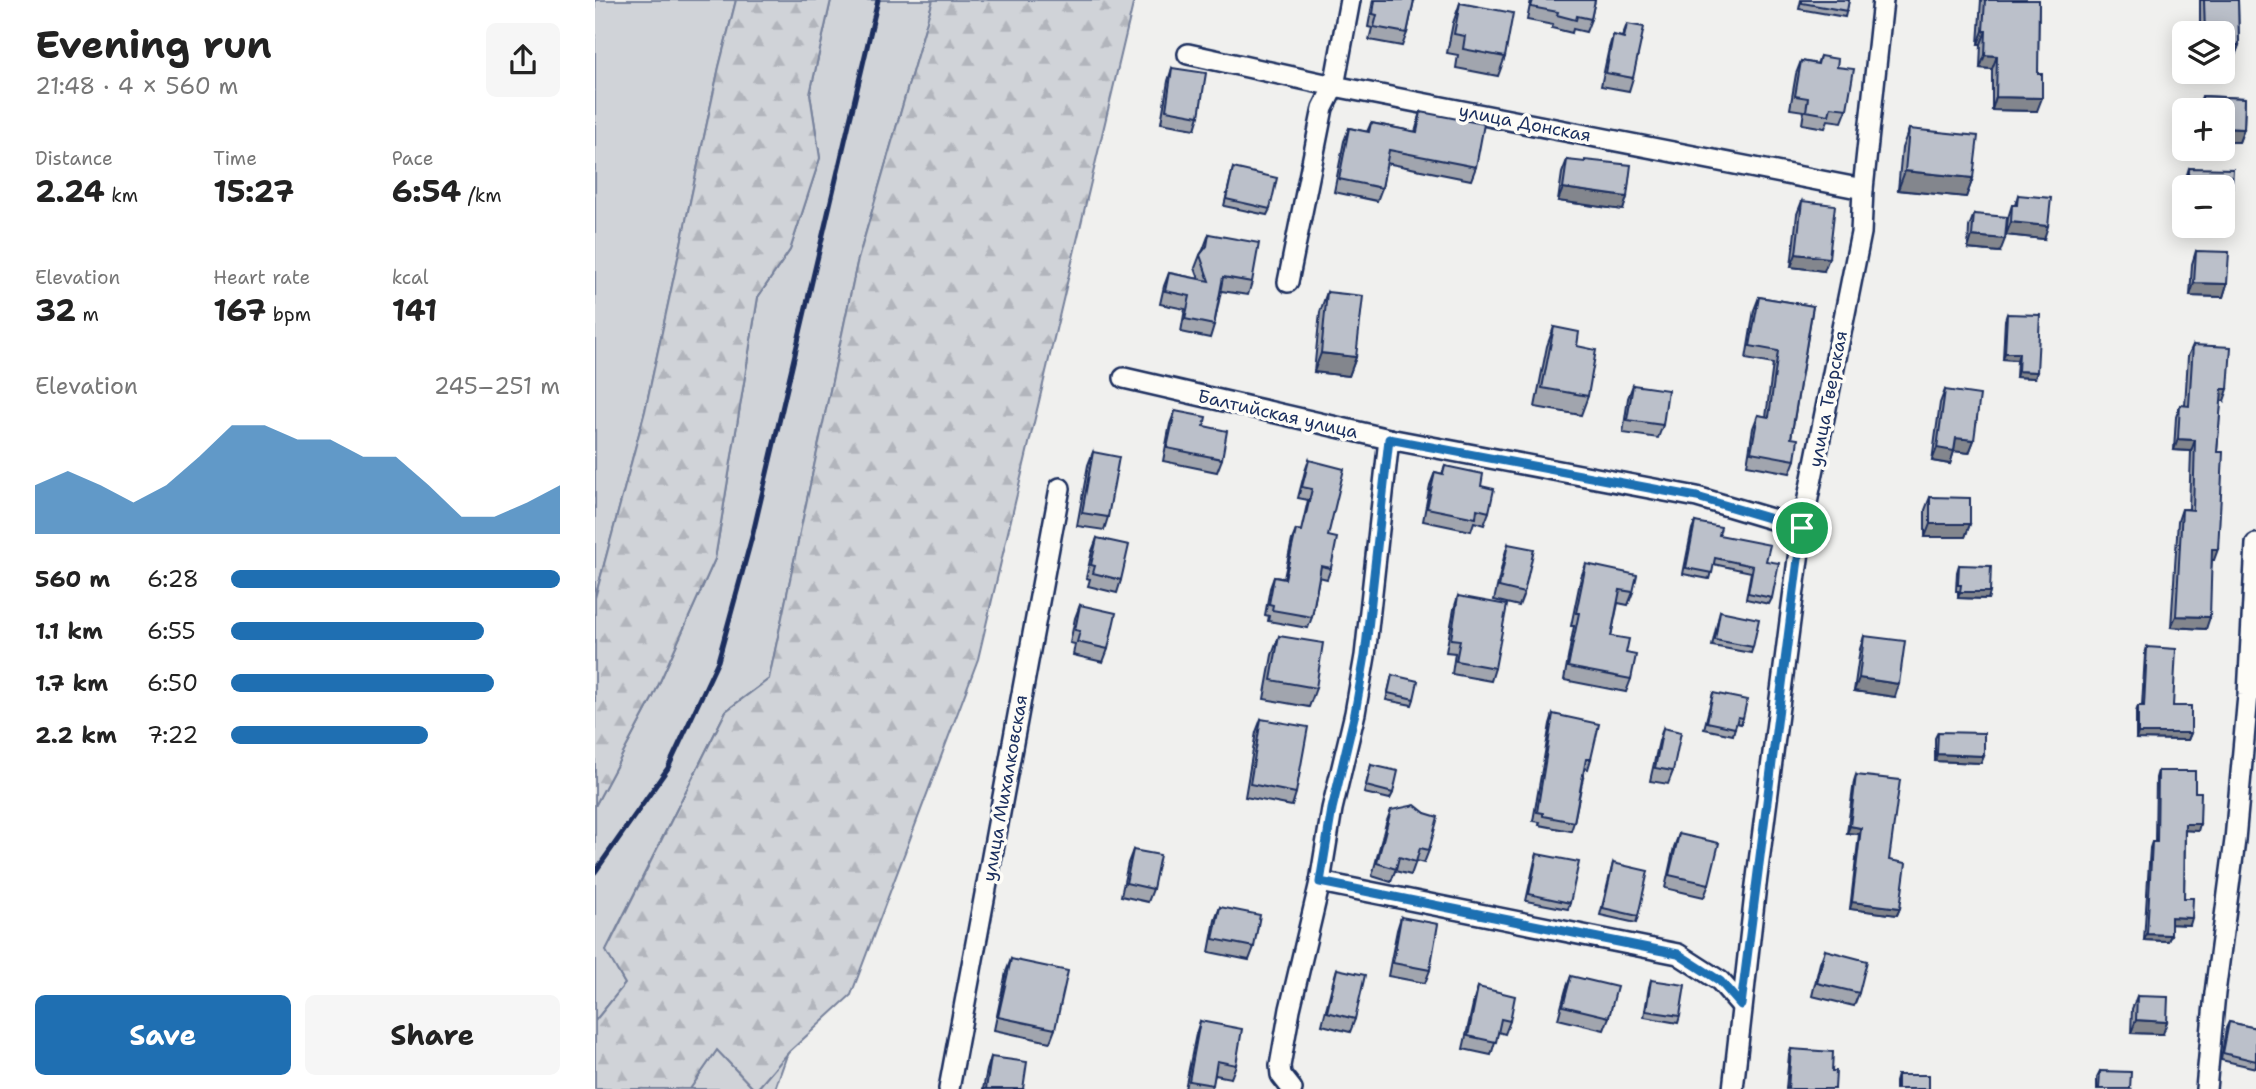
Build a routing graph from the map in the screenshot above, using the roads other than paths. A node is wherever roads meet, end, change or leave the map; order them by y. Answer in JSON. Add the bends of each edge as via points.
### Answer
{"nodes":[{"id":1,"x":1350,"y":0,"type":"edge"},
{"id":2,"x":1883,"y":0,"type":"edge"},
{"id":3,"x":1188,"y":54,"type":"dead end"},
{"id":4,"x":1334,"y":86,"type":"junction"},
{"id":5,"x":1863,"y":189,"type":"junction"},
{"id":6,"x":1288,"y":282,"type":"dead end"},
{"id":7,"x":1124,"y":378,"type":"dead end"},
{"id":8,"x":1389,"y":439,"type":"junction"},
{"id":9,"x":1060,"y":488,"type":"dead end"},
{"id":10,"x":1802,"y":528,"type":"junction"},
{"id":11,"x":2256,"y":544,"type":"edge"},
{"id":12,"x":1320,"y":882,"type":"junction"},
{"id":13,"x":1741,"y":1005,"type":"junction"},
{"id":14,"x":1290,"y":1086,"type":"edge"},
{"id":15,"x":949,"y":1089,"type":"edge"},
{"id":16,"x":1733,"y":1089,"type":"edge"},
{"id":17,"x":2206,"y":1089,"type":"edge"}],
"edges":[{"from":1,"to":4,"type":"street"},
{"from":2,"to":5,"type":"street","name":"улица Тверская"},
{"from":3,"to":4,"type":"street","name":"улица Донская"},
{"from":4,"to":5,"type":"street","name":"улица Донская"},
{"from":4,"to":6,"type":"street","via":[[1322,108]]},
{"from":5,"to":10,"type":"street","name":"улица Тверская","via":[[1861,233]]},
{"from":7,"to":8,"type":"street","name":"Балтийская улица"},
{"from":8,"to":10,"type":"street","name":"Балтийская улица","via":[[1697,497]]},
{"from":8,"to":12,"type":"street","via":[[1365,656]]},
{"from":9,"to":15,"type":"street","name":"улица Михалковская"},
{"from":10,"to":13,"type":"street","name":"улица Тверская"},
{"from":11,"to":17,"type":"street","via":[[2238,814]]},
{"from":12,"to":13,"type":"street","via":[[1678,954],[1720,981]]},
{"from":12,"to":14,"type":"street","via":[[1280,1066]]},
{"from":13,"to":16,"type":"street","name":"улица Тверская"}]}
